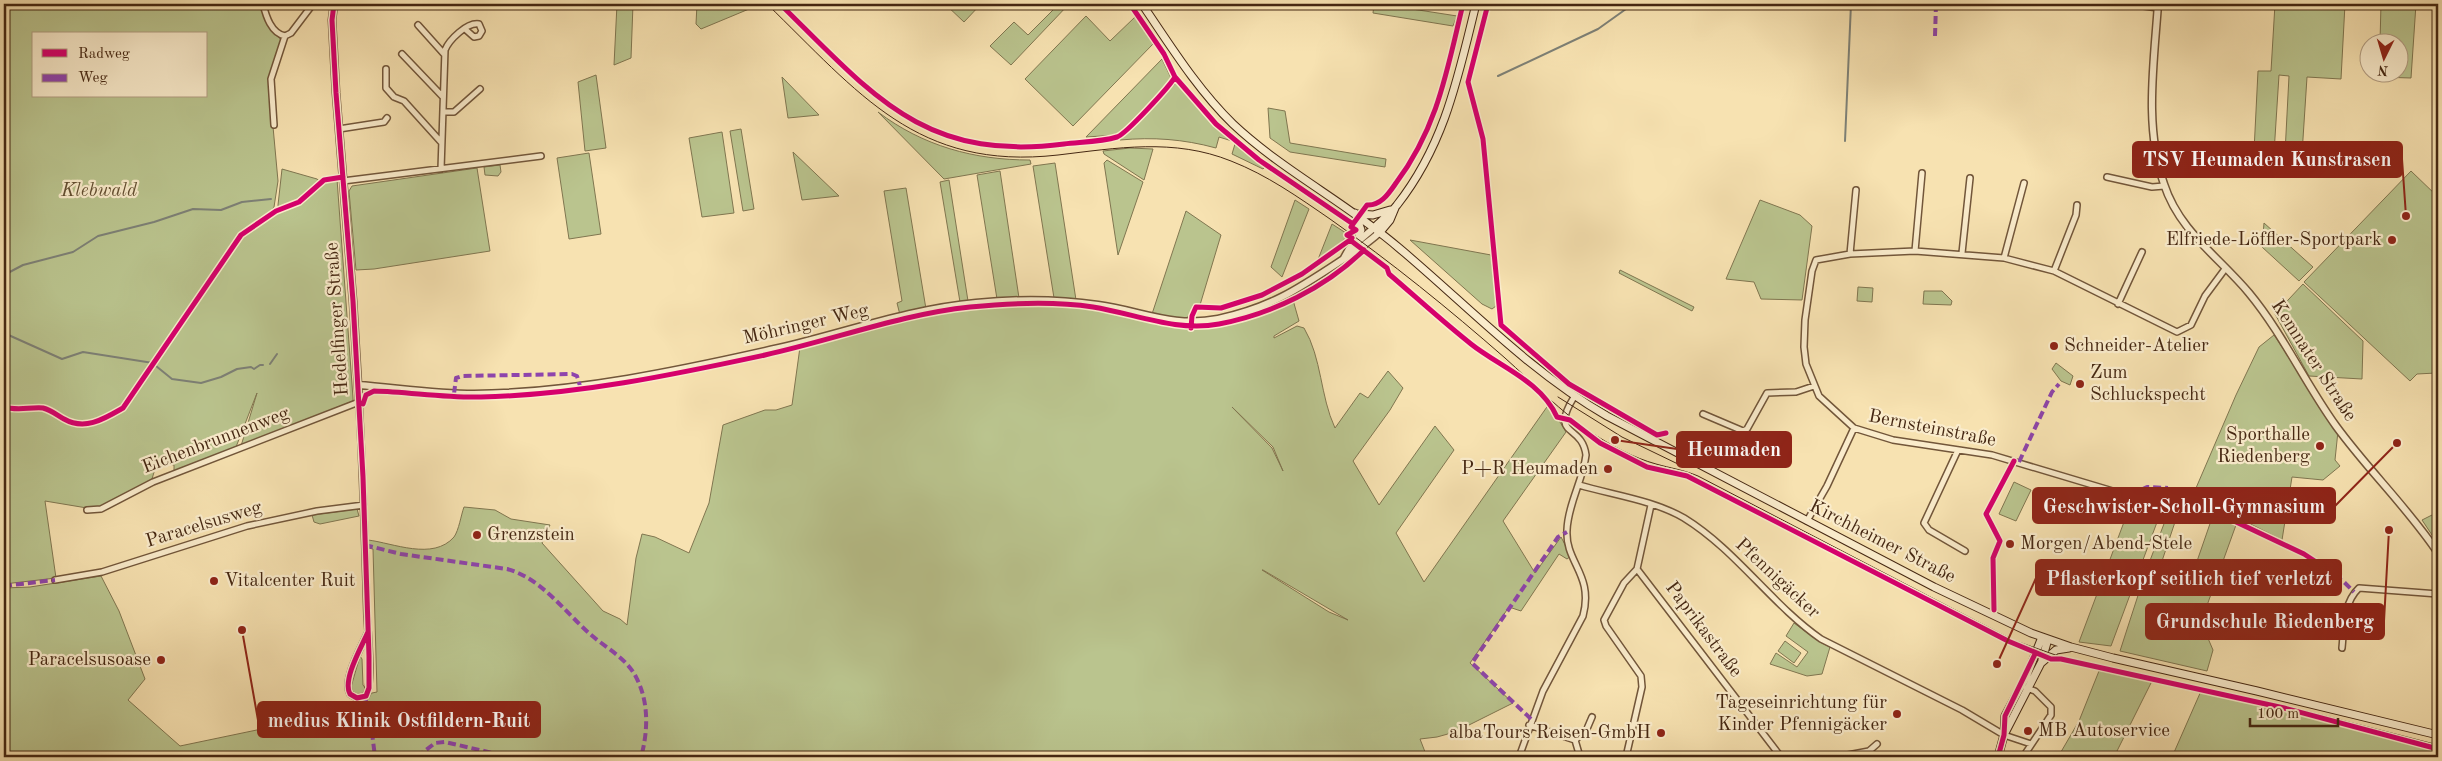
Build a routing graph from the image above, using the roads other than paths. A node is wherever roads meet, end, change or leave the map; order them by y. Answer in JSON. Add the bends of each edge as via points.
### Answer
{"nodes":[{"id":1,"x":263,"y":4,"type":"edge"},
{"id":2,"x":313,"y":4,"type":"edge"},
{"id":3,"x":334,"y":4,"type":"edge"},
{"id":4,"x":1142,"y":4,"type":"edge"},
{"id":5,"x":1476,"y":4,"type":"edge"},
{"id":6,"x":2129,"y":4,"type":"edge"},
{"id":7,"x":2158,"y":6,"type":"edge"},
{"id":8,"x":418,"y":25,"type":"dead end"},
{"id":9,"x":465,"y":29,"type":"dead end"},
{"id":10,"x":285,"y":36,"type":"junction"},
{"id":11,"x":402,"y":54,"type":"dead end"},
{"id":12,"x":444,"y":54,"type":"junction"},
{"id":13,"x":386,"y":68,"type":"dead end"},
{"id":14,"x":480,"y":89,"type":"dead end"},
{"id":15,"x":443,"y":97,"type":"junction"},
{"id":16,"x":443,"y":112,"type":"junction"},
{"id":17,"x":387,"y":118,"type":"dead end"},
{"id":18,"x":274,"y":125,"type":"dead end"},
{"id":19,"x":338,"y":129,"type":"junction"},
{"id":20,"x":442,"y":142,"type":"junction"},
{"id":21,"x":541,"y":156,"type":"dead end"},
{"id":22,"x":441,"y":169,"type":"junction"},
{"id":23,"x":1922,"y":173,"type":"dead end"},
{"id":24,"x":2108,"y":177,"type":"dead end"},
{"id":25,"x":1970,"y":178,"type":"dead end"},
{"id":26,"x":343,"y":181,"type":"junction"},
{"id":27,"x":2024,"y":183,"type":"dead end"},
{"id":28,"x":2164,"y":186,"type":"junction"},
{"id":29,"x":1856,"y":190,"type":"dead end"},
{"id":30,"x":2077,"y":205,"type":"dead end"},
{"id":31,"x":1395,"y":208,"type":"junction"},
{"id":32,"x":1355,"y":212,"type":"junction"},
{"id":33,"x":1378,"y":229,"type":"junction"},
{"id":34,"x":1356,"y":244,"type":"junction"},
{"id":35,"x":1915,"y":250,"type":"junction"},
{"id":36,"x":2142,"y":252,"type":"dead end"},
{"id":37,"x":1962,"y":253,"type":"junction"},
{"id":38,"x":1850,"y":254,"type":"junction"},
{"id":39,"x":1344,"y":258,"type":"junction"},
{"id":40,"x":2004,"y":258,"type":"junction"},
{"id":41,"x":2225,"y":269,"type":"junction"},
{"id":42,"x":2054,"y":271,"type":"junction"},
{"id":43,"x":2118,"y":304,"type":"junction"},
{"id":44,"x":358,"y":385,"type":"junction"},
{"id":45,"x":1814,"y":386,"type":"junction"},
{"id":46,"x":1574,"y":396,"type":"junction"},
{"id":47,"x":359,"y":402,"type":"junction"},
{"id":48,"x":1703,"y":414,"type":"dead end"},
{"id":49,"x":1854,"y":428,"type":"junction"},
{"id":50,"x":1958,"y":450,"type":"junction"},
{"id":51,"x":1579,"y":484,"type":"junction"},
{"id":52,"x":2136,"y":498,"type":"dead end"},
{"id":53,"x":364,"y":505,"type":"junction"},
{"id":54,"x":1651,"y":505,"type":"junction"},
{"id":55,"x":87,"y":510,"type":"dead end"},
{"id":56,"x":1807,"y":521,"type":"junction"},
{"id":57,"x":1965,"y":551,"type":"dead end"},
{"id":58,"x":2438,"y":552,"type":"edge"},
{"id":59,"x":1637,"y":569,"type":"junction"},
{"id":60,"x":55,"y":580,"type":"dead end"},
{"id":61,"x":2438,"y":594,"type":"edge"},
{"id":62,"x":368,"y":632,"type":"junction"},
{"id":63,"x":2045,"y":638,"type":"junction"},
{"id":64,"x":2071,"y":647,"type":"junction"},
{"id":65,"x":2342,"y":648,"type":"dead end"},
{"id":66,"x":2041,"y":663,"type":"junction"},
{"id":67,"x":2020,"y":688,"type":"junction"},
{"id":68,"x":2028,"y":688,"type":"junction"},
{"id":69,"x":1592,"y":717,"type":"dead end"},
{"id":70,"x":1529,"y":726,"type":"junction"},
{"id":71,"x":2004,"y":735,"type":"junction"},
{"id":72,"x":2438,"y":735,"type":"edge"},
{"id":73,"x":1575,"y":740,"type":"junction"},
{"id":74,"x":1877,"y":744,"type":"dead end"},
{"id":75,"x":2031,"y":744,"type":"junction"},
{"id":76,"x":1519,"y":757,"type":"edge"},
{"id":77,"x":1580,"y":757,"type":"edge"},
{"id":78,"x":1626,"y":757,"type":"edge"},
{"id":79,"x":1782,"y":757,"type":"edge"},
{"id":80,"x":1838,"y":757,"type":"edge"},
{"id":81,"x":1998,"y":757,"type":"edge"},
{"id":82,"x":2022,"y":757,"type":"edge"}],
"edges":[{"from":1,"to":10,"type":"street","via":[[271,25],[277,33]]},
{"from":2,"to":10,"type":"street","via":[[291,33]]},
{"from":3,"to":19,"type":"street","name":"Hedelfinger Straße","via":[[332,26]]},
{"from":4,"to":32,"type":"main road","name":"Kirchheimer Straße","via":[[1199,84],[1234,124],[1269,154]]},
{"from":5,"to":31,"type":"main road","via":[[1442,129],[1419,174]]},
{"from":6,"to":7,"type":"street"},
{"from":7,"to":28,"type":"street","name":"Kemnater Straße","via":[[2152,101],[2155,148]]},
{"from":8,"to":12,"type":"street"},
{"from":9,"to":12,"type":"street","via":[[447,45]]},
{"from":10,"to":18,"type":"street","via":[[271,79]]},
{"from":11,"to":15,"type":"street"},
{"from":12,"to":15,"type":"street"},
{"from":13,"to":20,"type":"street","via":[[386,88],[394,97],[404,101]]},
{"from":14,"to":16,"type":"street","via":[[454,112]]},
{"from":15,"to":16,"type":"street"},
{"from":16,"to":20,"type":"street"},
{"from":17,"to":19,"type":"street","via":[[384,122]]},
{"from":19,"to":26,"type":"street","name":"Hedelfinger Straße"},
{"from":20,"to":22,"type":"street"},
{"from":21,"to":22,"type":"street"},
{"from":22,"to":26,"type":"street"},
{"from":23,"to":35,"type":"street"},
{"from":24,"to":28,"type":"street","via":[[2152,187]]},
{"from":25,"to":37,"type":"street"},
{"from":26,"to":44,"type":"street","name":"Hedelfinger Straße"},
{"from":27,"to":40,"type":"street"},
{"from":28,"to":41,"type":"street","name":"Kemnater Straße","via":[[2189,231]]},
{"from":29,"to":38,"type":"street"},
{"from":30,"to":42,"type":"street"},
{"from":31,"to":32,"type":"main road","via":[[1373,215]]},
{"from":31,"to":33,"type":"main road","via":[[1390,220]]},
{"from":32,"to":33,"type":"main road","name":"Kirchheimer Straße"},
{"from":32,"to":34,"type":"main road","via":[[1361,229]]},
{"from":33,"to":34,"type":"street","name":"Möhringer Weg"},
{"from":33,"to":39,"type":"street","name":"Möhringer Weg","via":[[1356,253]]},
{"from":33,"to":46,"type":"main road","name":"Kirchheimer Straße"},
{"from":34,"to":39,"type":"street","name":"Möhringer Weg"},
{"from":35,"to":37,"type":"street","name":"Bernsteinstraße"},
{"from":35,"to":38,"type":"street","name":"Bernsteinstraße"},
{"from":36,"to":43,"type":"street"},
{"from":37,"to":40,"type":"street","name":"Bernsteinstraße"},
{"from":38,"to":45,"type":"street","name":"Bernsteinstraße","via":[[1816,260],[1812,271],[1804,347]]},
{"from":39,"to":44,"type":"street","name":"Möhringer Weg","via":[[1308,284],[1270,303],[1234,315],[1196,322],[1169,321],[1080,302],[986,302],[938,309],[751,354],[580,386],[528,392],[454,394]]},
{"from":40,"to":42,"type":"street","name":"Bernsteinstraße"},
{"from":41,"to":43,"type":"street","name":"Bernsteinstraße","via":[[2205,296],[2191,324],[2177,332]]},
{"from":41,"to":58,"type":"street","name":"Kemnater Straße","via":[[2268,317],[2338,428]]},
{"from":42,"to":43,"type":"street","name":"Bernsteinstraße"},
{"from":44,"to":47,"type":"street","name":"Hedelfinger Straße"},
{"from":45,"to":48,"type":"street","via":[[1796,392],[1767,393],[1747,429],[1742,431]]},
{"from":45,"to":49,"type":"street","name":"Bernsteinstraße","via":[[1830,407]]},
{"from":46,"to":51,"type":"street","via":[[1564,419],[1585,450]]},
{"from":46,"to":56,"type":"main road","name":"Kirchheimer Straße","via":[[1669,450]]},
{"from":47,"to":53,"type":"street","name":"Hedelfinger Straße"},
{"from":47,"to":55,"type":"street","name":"Eichenbrunnenweg","via":[[152,482],[100,510]]},
{"from":49,"to":50,"type":"street","name":"Bernsteinstraße","via":[[1892,440]]},
{"from":49,"to":56,"type":"street"},
{"from":50,"to":52,"type":"street","name":"Bernsteinstraße","via":[[2019,462]]},
{"from":50,"to":57,"type":"street","via":[[1924,523],[1929,530]]},
{"from":51,"to":54,"type":"street","name":"Pfennigäcker"},
{"from":51,"to":70,"type":"street","via":[[1566,532],[1585,582],[1586,604],[1583,616],[1542,691]]},
{"from":53,"to":60,"type":"street","name":"Paracelsusweg","via":[[254,524],[102,572]]},
{"from":53,"to":62,"type":"street","name":"Hedelfinger Straße"},
{"from":54,"to":59,"type":"street"},
{"from":54,"to":71,"type":"street","name":"Pfennigäcker","via":[[1668,510],[1698,527],[1793,618],[1821,638]]},
{"from":56,"to":63,"type":"main road","name":"Kirchheimer Straße","via":[[1949,595]]},
{"from":59,"to":78,"type":"street","via":[[1624,583],[1604,620],[1641,676],[1642,687]]},
{"from":59,"to":79,"type":"street","name":"Paprikastraße"},
{"from":61,"to":65,"type":"street","via":[[2357,585],[2347,606]]},
{"from":62,"to":62,"type":"street","name":"Hedelfinger Straße","via":[[359,648],[348,686],[350,694],[357,698],[364,697],[369,690]]},
{"from":63,"to":64,"type":"main road","name":"Kirchheimer Straße"},
{"from":63,"to":66,"type":"main road"},
{"from":63,"to":67,"type":"main road"},
{"from":64,"to":66,"type":"main road","via":[[2056,650]]},
{"from":64,"to":72,"type":"main road","name":"Kirchheimer Straße"},
{"from":66,"to":68,"type":"main road"},
{"from":67,"to":68,"type":"street"},
{"from":67,"to":71,"type":"main road","via":[[2005,716]]},
{"from":68,"to":71,"type":"main road"},
{"from":68,"to":75,"type":"street","via":[[2035,690],[2051,707],[2051,715]]},
{"from":69,"to":73,"type":"street","via":[[1586,731]]},
{"from":70,"to":73,"type":"street"},
{"from":70,"to":76,"type":"street"},
{"from":71,"to":75,"type":"street","name":"Pfennigäcker"},
{"from":71,"to":81,"type":"main road"},
{"from":73,"to":77,"type":"street"},
{"from":74,"to":80,"type":"street","via":[[1869,751]]},
{"from":75,"to":82,"type":"street"}]}
